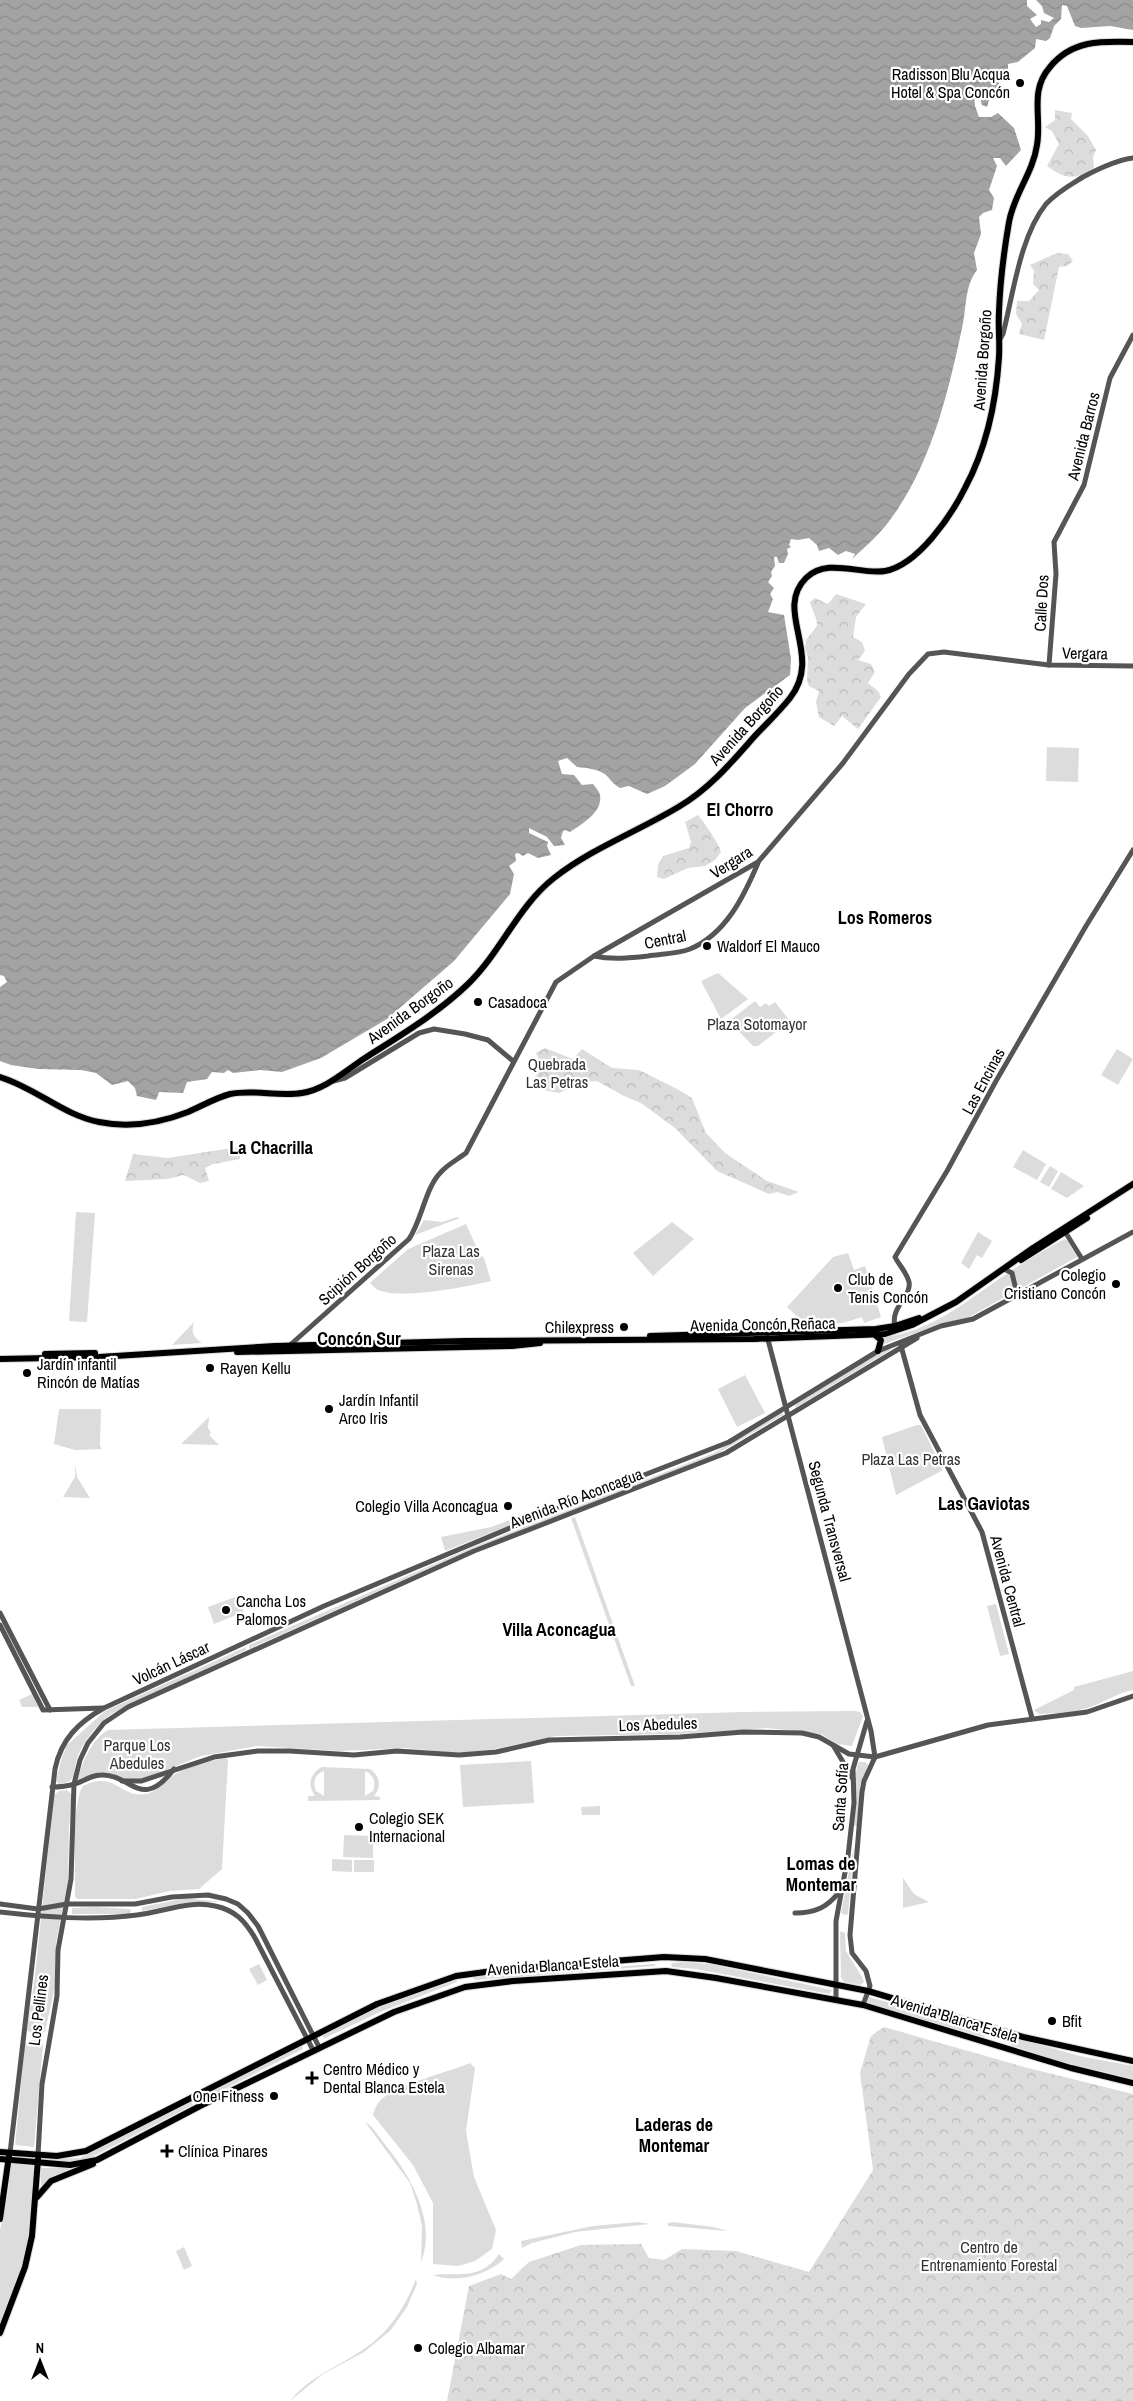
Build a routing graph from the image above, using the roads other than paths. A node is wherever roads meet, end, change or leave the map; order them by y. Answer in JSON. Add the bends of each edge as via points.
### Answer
{"nodes":[{"id":1,"x":1133,"y":42,"type":"edge"},
{"id":2,"x":1133,"y":158,"type":"edge"},
{"id":3,"x":1133,"y":335,"type":"edge"},
{"id":4,"x":1000,"y":339,"type":"junction"},
{"id":5,"x":1054,"y":542,"type":"joint"},
{"id":6,"x":1050,"y":665,"type":"junction"},
{"id":7,"x":1133,"y":666,"type":"edge"},
{"id":8,"x":1133,"y":850,"type":"edge"},
{"id":9,"x":758,"y":862,"type":"junction"},
{"id":10,"x":594,"y":956,"type":"junction"},
{"id":11,"x":513,"y":1061,"type":"junction"},
{"id":12,"x":0,"y":1077,"type":"edge"},
{"id":13,"x":330,"y":1082,"type":"junction"},
{"id":14,"x":440,"y":1173,"type":"joint"},
{"id":15,"x":1133,"y":1184,"type":"edge"},
{"id":16,"x":1064,"y":1231,"type":"junction"},
{"id":17,"x":1133,"y":1232,"type":"edge"},
{"id":18,"x":1082,"y":1259,"type":"junction"},
{"id":19,"x":1008,"y":1271,"type":"junction"},
{"id":20,"x":1017,"y":1294,"type":"junction"},
{"id":21,"x":896,"y":1329,"type":"junction"},
{"id":22,"x":875,"y":1335,"type":"junction"},
{"id":23,"x":767,"y":1336,"type":"junction"},
{"id":24,"x":553,"y":1341,"type":"junction"},
{"id":25,"x":900,"y":1344,"type":"junction"},
{"id":26,"x":289,"y":1346,"type":"junction"},
{"id":27,"x":878,"y":1350,"type":"junction"},
{"id":28,"x":225,"y":1351,"type":"junction"},
{"id":29,"x":126,"y":1354,"type":"junction"},
{"id":30,"x":0,"y":1355,"type":"edge"},
{"id":31,"x":0,"y":1360,"type":"edge"},
{"id":32,"x":786,"y":1407,"type":"junction"},
{"id":33,"x":789,"y":1415,"type":"junction"},
{"id":34,"x":0,"y":1612,"type":"edge"},
{"id":35,"x":0,"y":1625,"type":"edge"},
{"id":36,"x":248,"y":1641,"type":"joint"},
{"id":37,"x":248,"y":1652,"type":"joint"},
{"id":38,"x":1133,"y":1696,"type":"edge"},
{"id":39,"x":104,"y":1708,"type":"junction"},
{"id":40,"x":128,"y":1708,"type":"joint"},
{"id":41,"x":50,"y":1710,"type":"junction"},
{"id":42,"x":867,"y":1715,"type":"junction"},
{"id":43,"x":1032,"y":1718,"type":"junction"},
{"id":44,"x":833,"y":1745,"type":"junction"},
{"id":45,"x":856,"y":1755,"type":"junction"},
{"id":46,"x":874,"y":1757,"type":"junction"},
{"id":47,"x":174,"y":1769,"type":"junction"},
{"id":48,"x":853,"y":1779,"type":"junction"},
{"id":49,"x":122,"y":1780,"type":"junction"},
{"id":50,"x":74,"y":1784,"type":"junction"},
{"id":51,"x":52,"y":1787,"type":"junction"},
{"id":52,"x":841,"y":1890,"type":"junction"},
{"id":53,"x":0,"y":1904,"type":"edge"},
{"id":54,"x":68,"y":1904,"type":"junction"},
{"id":55,"x":135,"y":1904,"type":"junction"},
{"id":56,"x":38,"y":1909,"type":"junction"},
{"id":57,"x":0,"y":1912,"type":"edge"},
{"id":58,"x":795,"y":1913,"type":"dead end"},
{"id":59,"x":137,"y":1915,"type":"junction"},
{"id":60,"x":37,"y":1916,"type":"junction"},
{"id":61,"x":66,"y":1916,"type":"junction"},
{"id":62,"x":836,"y":1985,"type":"junction"},
{"id":63,"x":868,"y":1991,"type":"junction"},
{"id":64,"x":836,"y":2000,"type":"junction"},
{"id":65,"x":863,"y":2005,"type":"junction"},
{"id":66,"x":313,"y":2034,"type":"junction"},
{"id":67,"x":306,"y":2038,"type":"junction"},
{"id":68,"x":320,"y":2047,"type":"junction"},
{"id":69,"x":313,"y":2050,"type":"junction"},
{"id":70,"x":1133,"y":2061,"type":"edge"},
{"id":71,"x":1133,"y":2083,"type":"edge"},
{"id":72,"x":0,"y":2152,"type":"edge"},
{"id":73,"x":38,"y":2155,"type":"junction"},
{"id":74,"x":9,"y":2156,"type":"junction"},
{"id":75,"x":0,"y":2158,"type":"edge"},
{"id":76,"x":101,"y":2158,"type":"junction"},
{"id":77,"x":37,"y":2163,"type":"junction"},
{"id":78,"x":36,"y":2198,"type":"junction"},
{"id":79,"x":0,"y":2219,"type":"edge"},
{"id":80,"x":0,"y":2333,"type":"edge"}],
"edges":[{"from":1,"to":4,"type":"main road","name":"Avenida Borgoño","via":[[1097,42],[1076,46],[1058,58],[1042,78],[1036,100],[1036,152],[1014,201],[1009,221],[999,310]]},
{"from":2,"to":4,"type":"street","via":[[1114,162],[1078,180],[1058,193],[1041,211],[1027,242]]},
{"from":3,"to":5,"type":"street","name":"Avenida Barros","via":[[1110,378],[1084,485]]},
{"from":4,"to":13,"type":"main road","name":"Avenida Borgoño","via":[[987,436],[957,503],[919,551],[895,568],[877,572],[826,568],[805,579],[796,598],[794,614],[803,656],[803,672],[796,689],[717,778],[692,798],[569,867],[548,883],[482,970],[460,991],[404,1034]]},
{"from":5,"to":6,"type":"street","name":"Calle Dos","via":[[1056,574]]},
{"from":6,"to":7,"type":"street","name":"Vergara"},
{"from":6,"to":9,"type":"street","name":"Vergara","via":[[944,652],[928,654],[901,684],[844,763]]},
{"from":8,"to":21,"type":"street","name":"Las Encinas","via":[[895,1257],[909,1285],[895,1312]]},
{"from":9,"to":10,"type":"street","name":"Vergara"},
{"from":9,"to":10,"type":"street","name":"Central","via":[[732,913],[718,930],[697,945],[670,953],[627,958]]},
{"from":10,"to":11,"type":"street","name":"Vergara","via":[[556,982]]},
{"from":11,"to":13,"type":"street","via":[[488,1040],[434,1029],[419,1033],[345,1078]]},
{"from":11,"to":14,"type":"street","name":"Vergara","via":[[466,1154]]},
{"from":12,"to":13,"type":"main road","name":"Avenida Borgoño","via":[[30,1088],[80,1117],[127,1124],[167,1119],[234,1093],[301,1093]]},
{"from":14,"to":26,"type":"street","name":"Scipión Borgoño","via":[[409,1239]]},
{"from":15,"to":16,"type":"main road","via":[[1097,1212]]},
{"from":16,"to":18,"type":"street"},
{"from":16,"to":19,"type":"main road","via":[[1016,1262]]},
{"from":17,"to":18,"type":"street"},
{"from":18,"to":20,"type":"street"},
{"from":19,"to":20,"type":"street","via":[[1014,1279]]},
{"from":19,"to":21,"type":"main road","via":[[942,1310]]},
{"from":20,"to":25,"type":"street","via":[[973,1318],[931,1330]]},
{"from":21,"to":22,"type":"main road","name":"Avenida Concón Reñaca"},
{"from":21,"to":23,"type":"main road","name":"Avenida Concón Reñaca"},
{"from":22,"to":23,"type":"main road","name":"Avenida Concón Reñaca"},
{"from":22,"to":27,"type":"main road","via":[[881,1340]]},
{"from":23,"to":24,"type":"main road","name":"Avenida Concón Reñaca","via":[[663,1335]]},
{"from":23,"to":32,"type":"street","name":"Segunda Transversal"},
{"from":24,"to":26,"type":"main road","name":"Avenida Concón Reñaca","via":[[510,1339]]},
{"from":24,"to":28,"type":"main road","name":"Avenida Concón Reñaca","via":[[512,1346],[262,1353]]},
{"from":25,"to":27,"type":"street","name":"Avenida Río Aconcagua"},
{"from":25,"to":33,"type":"street","name":"Avenida Río Aconcagua"},
{"from":25,"to":43,"type":"street","name":"Avenida Central","via":[[920,1415],[982,1532]]},
{"from":26,"to":28,"type":"main road","name":"Avenida Concón Reñaca"},
{"from":27,"to":32,"type":"street","name":"Avenida Río Aconcagua"},
{"from":28,"to":29,"type":"main road","name":"Avenida Concón Reñaca"},
{"from":29,"to":30,"type":"main road","name":"Avenida Concón Reñaca"},
{"from":29,"to":31,"type":"main road","name":"Avenida Concón Reñaca"},
{"from":32,"to":33,"type":"street","name":"Segunda Transversal"},
{"from":32,"to":36,"type":"street","name":"Avenida Río Aconcagua","via":[[712,1450],[471,1544]]},
{"from":33,"to":37,"type":"street","name":"Avenida Río Aconcagua","via":[[712,1460],[474,1551]]},
{"from":33,"to":42,"type":"street","name":"Segunda Transversal"},
{"from":34,"to":41,"type":"street"},
{"from":35,"to":41,"type":"street","via":[[43,1710]]},
{"from":36,"to":39,"type":"street","name":"Volcán Láscar"},
{"from":37,"to":40,"type":"street","name":"Volcán Láscar"},
{"from":38,"to":43,"type":"street","name":"Los Abedules","via":[[1081,1713]]},
{"from":39,"to":41,"type":"street"},
{"from":39,"to":51,"type":"street","name":"Los Pellines","via":[[82,1722],[68,1738],[58,1756]]},
{"from":40,"to":50,"type":"street","name":"Los Pellines","via":[[104,1723],[88,1743]]},
{"from":42,"to":45,"type":"street","name":"Santa Sofía","via":[[864,1737]]},
{"from":42,"to":46,"type":"street","name":"Santa Sofía"},
{"from":43,"to":46,"type":"street","name":"Los Abedules","via":[[988,1725]]},
{"from":44,"to":45,"type":"street","name":"Los Abedules"},
{"from":44,"to":47,"type":"street","name":"Los Abedules","via":[[819,1737],[790,1732],[556,1739],[496,1752],[459,1755],[397,1751],[354,1755],[282,1750],[214,1757]]},
{"from":44,"to":48,"type":"street"},
{"from":45,"to":46,"type":"street","name":"Los Abedules"},
{"from":45,"to":48,"type":"street","name":"Santa Sofía"},
{"from":46,"to":63,"type":"street","name":"Santa Sofía","via":[[862,1792],[850,1935],[852,1953],[868,1977]]},
{"from":47,"to":49,"type":"street","name":"Los Abedules","via":[[148,1780]]},
{"from":47,"to":49,"type":"street","name":"Los Abedules","via":[[160,1783],[148,1788],[136,1788]]},
{"from":48,"to":52,"type":"street","name":"Santa Sofía","via":[[854,1803]]},
{"from":49,"to":50,"type":"street","name":"Los Abedules","via":[[100,1775]]},
{"from":50,"to":51,"type":"street","name":"Los Abedules"},
{"from":50,"to":54,"type":"street","name":"Los Pellines"},
{"from":51,"to":56,"type":"street","name":"Los Pellines"},
{"from":52,"to":58,"type":"street","via":[[822,1908],[811,1913]]},
{"from":52,"to":62,"type":"street","name":"Santa Sofía","via":[[836,1921]]},
{"from":53,"to":56,"type":"street"},
{"from":54,"to":55,"type":"street"},
{"from":54,"to":56,"type":"street"},
{"from":54,"to":61,"type":"street","name":"Los Pellines"},
{"from":55,"to":59,"type":"street"},
{"from":55,"to":66,"type":"street","via":[[208,1895],[226,1898],[243,1908],[258,1926]]},
{"from":56,"to":60,"type":"street","name":"Los Pellines"},
{"from":57,"to":60,"type":"street"},
{"from":59,"to":61,"type":"street"},
{"from":59,"to":67,"type":"street","via":[[202,1904],[223,1908],[241,1918],[255,1938]]},
{"from":60,"to":61,"type":"street"},
{"from":60,"to":74,"type":"street","name":"Los Pellines"},
{"from":61,"to":73,"type":"street","name":"Los Pellines","via":[[58,1950],[57,1996],[42,2084]]},
{"from":62,"to":63,"type":"main road","name":"Avenida Blanca Estela"},
{"from":62,"to":64,"type":"street","name":"Santa Sofía"},
{"from":62,"to":66,"type":"main road","name":"Avenida Blanca Estela","via":[[682,1958],[475,1972],[377,2004]]},
{"from":63,"to":65,"type":"street"},
{"from":63,"to":70,"type":"main road","name":"Avenida Blanca Estela","via":[[1023,2037]]},
{"from":64,"to":65,"type":"main road","name":"Avenida Blanca Estela"},
{"from":64,"to":68,"type":"main road","name":"Avenida Blanca Estela","via":[[666,1971],[498,1983],[465,1987],[419,2002]]},
{"from":65,"to":71,"type":"main road","name":"Avenida Blanca Estela","via":[[1071,2068]]},
{"from":66,"to":67,"type":"main road","name":"Avenida Blanca Estela"},
{"from":66,"to":68,"type":"street"},
{"from":67,"to":69,"type":"street"},
{"from":67,"to":73,"type":"main road","name":"Avenida Blanca Estela","via":[[86,2151],[69,2155]]},
{"from":68,"to":69,"type":"main road","name":"Avenida Blanca Estela"},
{"from":69,"to":76,"type":"main road","name":"Avenida Blanca Estela"},
{"from":72,"to":74,"type":"main road","name":"Avenida Blanca Estela"},
{"from":73,"to":74,"type":"main road","name":"Avenida Blanca Estela"},
{"from":73,"to":77,"type":"main road","name":"Los Pellines"},
{"from":74,"to":75,"type":"main road","name":"Avenida Blanca Estela"},
{"from":74,"to":77,"type":"main road","name":"Avenida Blanca Estela"},
{"from":74,"to":79,"type":"main road","name":"Los Pellines"},
{"from":76,"to":77,"type":"main road","name":"Avenida Blanca Estela","via":[[70,2165]]},
{"from":76,"to":78,"type":"main road","via":[[52,2181]]},
{"from":77,"to":78,"type":"main road","name":"Los Pellines"},
{"from":78,"to":80,"type":"main road","name":"Los Pellines","via":[[25,2267]]}]}
